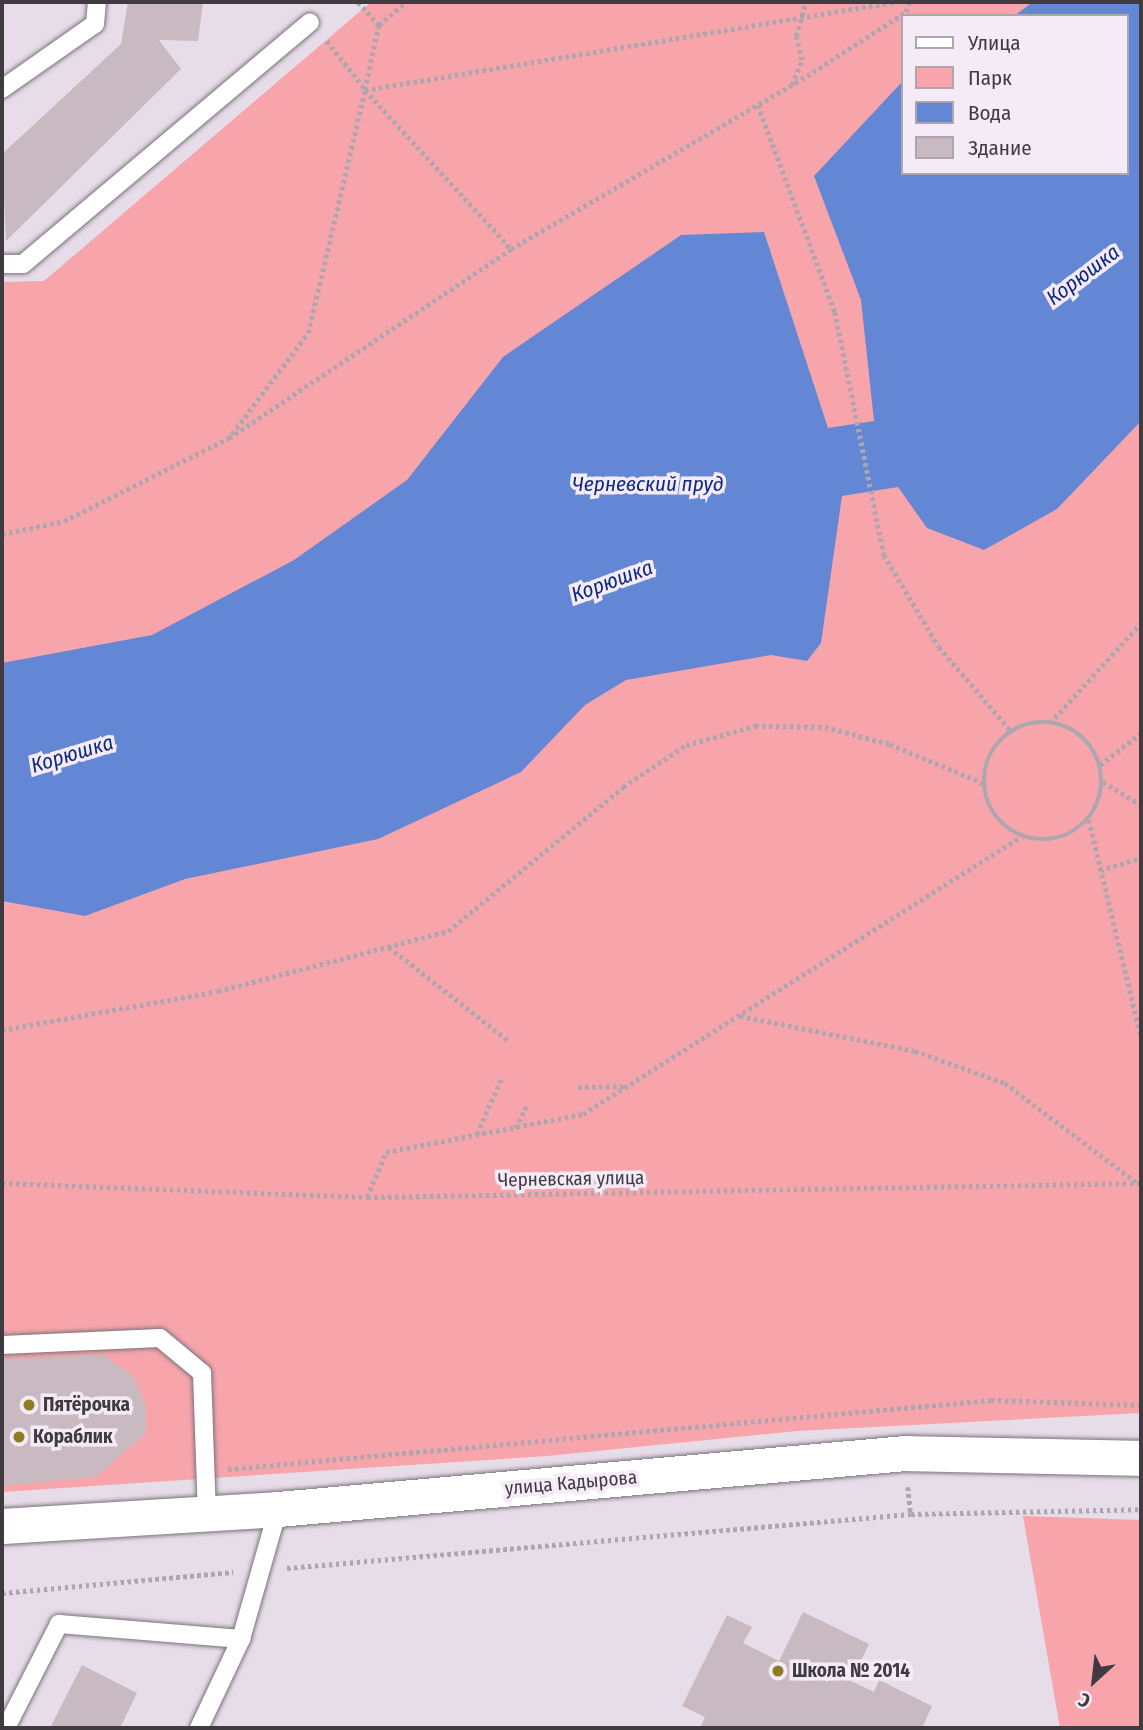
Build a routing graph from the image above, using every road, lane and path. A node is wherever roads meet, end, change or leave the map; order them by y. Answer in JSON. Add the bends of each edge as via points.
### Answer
{"nodes":[{"id":1,"x":97,"y":2,"type":"edge"},
{"id":2,"x":358,"y":2,"type":"edge"},
{"id":3,"x":406,"y":2,"type":"edge"},
{"id":4,"x":806,"y":2,"type":"edge"},
{"id":5,"x":894,"y":2,"type":"edge"},
{"id":6,"x":908,"y":2,"type":"edge"},
{"id":7,"x":799,"y":20,"type":"junction"},
{"id":8,"x":310,"y":22,"type":"joint"},
{"id":9,"x":379,"y":25,"type":"junction"},
{"id":10,"x":792,"y":85,"type":"junction"},
{"id":11,"x":2,"y":89,"type":"edge"},
{"id":12,"x":365,"y":90,"type":"junction"},
{"id":13,"x":758,"y":105,"type":"junction"},
{"id":14,"x":511,"y":249,"type":"junction"},
{"id":15,"x":2,"y":264,"type":"edge"},
{"id":16,"x":229,"y":438,"type":"junction"},
{"id":17,"x":2,"y":534,"type":"edge"},
{"id":18,"x":1141,"y":623,"type":"edge"},
{"id":19,"x":1050,"y":723,"type":"junction"},
{"id":20,"x":1012,"y":732,"type":"junction"},
{"id":21,"x":1141,"y":733,"type":"edge"},
{"id":22,"x":1100,"y":765,"type":"junction"},
{"id":23,"x":1102,"y":782,"type":"junction"},
{"id":24,"x":985,"y":784,"type":"junction"},
{"id":25,"x":1141,"y":805,"type":"edge"},
{"id":26,"x":1089,"y":820,"type":"junction"},
{"id":27,"x":1022,"y":836,"type":"junction"},
{"id":28,"x":1141,"y":858,"type":"edge"},
{"id":29,"x":1100,"y":870,"type":"junction"},
{"id":30,"x":389,"y":947,"type":"junction"},
{"id":31,"x":740,"y":1016,"type":"junction"},
{"id":32,"x":2,"y":1030,"type":"edge"},
{"id":33,"x":1141,"y":1036,"type":"edge"},
{"id":34,"x":509,"y":1041,"type":"dead end"},
{"id":35,"x":502,"y":1077,"type":"dead end"},
{"id":36,"x":628,"y":1086,"type":"junction"},
{"id":37,"x":578,"y":1087,"type":"dead end"},
{"id":38,"x":527,"y":1105,"type":"dead end"},
{"id":39,"x":515,"y":1128,"type":"junction"},
{"id":40,"x":477,"y":1135,"type":"junction"},
{"id":41,"x":2,"y":1183,"type":"edge"},
{"id":42,"x":1139,"y":1183,"type":"edge"},
{"id":43,"x":367,"y":1197,"type":"junction"},
{"id":44,"x":2,"y":1345,"type":"edge"},
{"id":45,"x":1141,"y":1405,"type":"edge"},
{"id":46,"x":1141,"y":1458,"type":"edge"},
{"id":47,"x":205,"y":1471,"type":"junction"},
{"id":48,"x":278,"y":1509,"type":"junction"},
{"id":49,"x":1141,"y":1509,"type":"edge"},
{"id":50,"x":207,"y":1513,"type":"junction"},
{"id":51,"x":2,"y":1526,"type":"edge"},
{"id":52,"x":266,"y":1570,"type":"junction"},
{"id":53,"x":2,"y":1593,"type":"edge"},
{"id":54,"x":241,"y":1639,"type":"junction"},
{"id":55,"x":6,"y":1728,"type":"edge"},
{"id":56,"x":199,"y":1728,"type":"edge"}],
"edges":[{"from":1,"to":11,"type":"lane","via":[[95,24]]},
{"from":2,"to":9,"type":"path"},
{"from":3,"to":9,"type":"path"},
{"from":4,"to":7,"type":"path"},
{"from":5,"to":7,"type":"path"},
{"from":6,"to":10,"type":"path","via":[[905,12]]},
{"from":7,"to":10,"type":"path","via":[[802,60]]},
{"from":7,"to":12,"type":"path"},
{"from":8,"to":12,"type":"path"},
{"from":8,"to":15,"type":"lane","via":[[23,264]]},
{"from":9,"to":12,"type":"path"},
{"from":10,"to":13,"type":"path"},
{"from":12,"to":14,"type":"path"},
{"from":12,"to":16,"type":"path","via":[[308,333]]},
{"from":13,"to":14,"type":"path"},
{"from":13,"to":20,"type":"path","via":[[806,222],[856,406],[871,507],[884,555],[926,626]]},
{"from":14,"to":16,"type":"path"},
{"from":16,"to":17,"type":"path","via":[[64,521]]},
{"from":18,"to":19,"type":"path"},
{"from":19,"to":20,"type":"path"},
{"from":19,"to":22,"type":"path","via":[[1080,734]]},
{"from":20,"to":24,"type":"path","via":[[991,753]]},
{"from":21,"to":22,"type":"path"},
{"from":22,"to":23,"type":"path"},
{"from":23,"to":25,"type":"path"},
{"from":23,"to":26,"type":"path"},
{"from":24,"to":27,"type":"path","via":[[992,812]]},
{"from":24,"to":30,"type":"path","via":[[890,744],[825,727],[755,726],[698,742],[623,787],[449,931]]},
{"from":26,"to":27,"type":"path","via":[[1059,839]]},
{"from":26,"to":29,"type":"path"},
{"from":27,"to":31,"type":"path"},
{"from":28,"to":29,"type":"path"},
{"from":29,"to":33,"type":"path"},
{"from":30,"to":32,"type":"path","via":[[218,991]]},
{"from":30,"to":34,"type":"path"},
{"from":31,"to":36,"type":"path"},
{"from":31,"to":42,"type":"path","via":[[915,1051],[1005,1083]]},
{"from":35,"to":40,"type":"path"},
{"from":36,"to":37,"type":"path"},
{"from":36,"to":39,"type":"path","via":[[583,1114]]},
{"from":38,"to":39,"type":"path"},
{"from":39,"to":40,"type":"path"},
{"from":40,"to":43,"type":"path","via":[[386,1152]]},
{"from":41,"to":43,"type":"path","name":"Черневская улица"},
{"from":42,"to":43,"type":"path","name":"Черневская улица"},
{"from":44,"to":47,"type":"lane","via":[[160,1338],[202,1373]]},
{"from":45,"to":47,"type":"path","via":[[991,1400]]},
{"from":46,"to":48,"type":"street","name":"улица Кадырова","via":[[906,1454]]},
{"from":47,"to":50,"type":"lane"},
{"from":48,"to":50,"type":"street","name":"улица Кадырова"},
{"from":48,"to":52,"type":"lane"},
{"from":49,"to":52,"type":"path","via":[[911,1514]]},
{"from":50,"to":51,"type":"street","name":"улица Кадырова"},
{"from":52,"to":53,"type":"path"},
{"from":52,"to":54,"type":"lane"},
{"from":54,"to":55,"type":"lane","via":[[59,1624]]},
{"from":54,"to":56,"type":"lane"}]}
